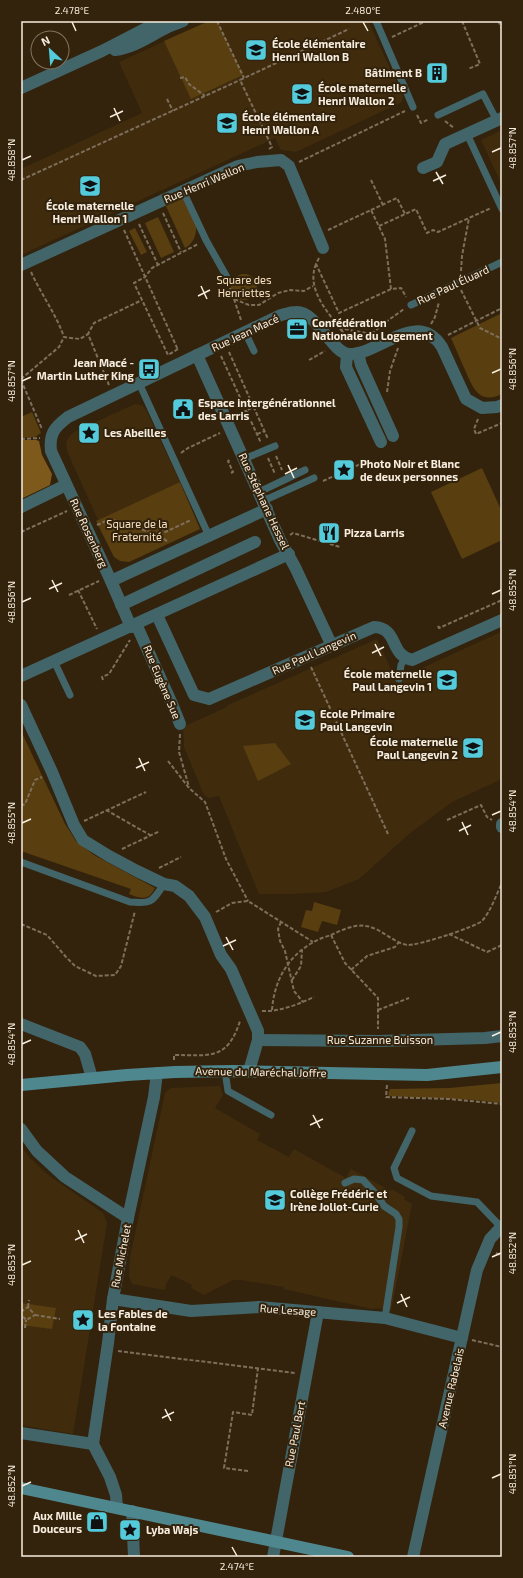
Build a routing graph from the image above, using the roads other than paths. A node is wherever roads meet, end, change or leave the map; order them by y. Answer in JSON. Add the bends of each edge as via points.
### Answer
{"nodes":[{"id":1,"x":160,"y":21,"type":"edge"},
{"id":2,"x":183,"y":21,"type":"edge"},
{"id":3,"x":376,"y":21,"type":"edge"},
{"id":4,"x":102,"y":51,"type":"junction"},
{"id":5,"x":21,"y":88,"type":"edge"},
{"id":6,"x":413,"y":107,"type":"road end"},
{"id":7,"x":438,"y":115,"type":"road end"},
{"id":8,"x":499,"y":119,"type":"edge"},
{"id":9,"x":464,"y":136,"type":"junction"},
{"id":10,"x":423,"y":168,"type":"dead end"},
{"id":11,"x":183,"y":191,"type":"junction"},
{"id":12,"x":501,"y":207,"type":"edge"},
{"id":13,"x":323,"y":248,"type":"road end"},
{"id":14,"x":502,"y":262,"type":"edge"},
{"id":15,"x":24,"y":263,"type":"edge"},
{"id":16,"x":228,"y":279,"type":"road end"},
{"id":17,"x":411,"y":305,"type":"road end"},
{"id":18,"x":246,"y":332,"type":"junction"},
{"id":19,"x":254,"y":351,"type":"dead end"},
{"id":20,"x":353,"y":353,"type":"junction"},
{"id":21,"x":197,"y":355,"type":"junction"},
{"id":22,"x":139,"y":383,"type":"junction"},
{"id":23,"x":372,"y":390,"type":"junction"},
{"id":24,"x":360,"y":395,"type":"junction"},
{"id":25,"x":502,"y":405,"type":"edge"},
{"id":26,"x":393,"y":436,"type":"dead end"},
{"id":27,"x":381,"y":442,"type":"dead end"},
{"id":28,"x":274,"y":446,"type":"road end"},
{"id":29,"x":239,"y":459,"type":"junction"},
{"id":30,"x":305,"y":470,"type":"dead end"},
{"id":31,"x":314,"y":478,"type":"dead end"},
{"id":32,"x":66,"y":485,"type":"junction"},
{"id":33,"x":263,"y":501,"type":"junction"},
{"id":34,"x":21,"y":507,"type":"edge"},
{"id":35,"x":209,"y":536,"type":"junction"},
{"id":36,"x":255,"y":542,"type":"dead end"},
{"id":37,"x":289,"y":554,"type":"junction"},
{"id":38,"x":110,"y":579,"type":"junction"},
{"id":39,"x":121,"y":605,"type":"junction"},
{"id":40,"x":157,"y":615,"type":"junction"},
{"id":41,"x":502,"y":620,"type":"edge"},
{"id":42,"x":133,"y":625,"type":"junction"},
{"id":43,"x":332,"y":646,"type":"junction"},
{"id":44,"x":405,"y":658,"type":"junction"},
{"id":45,"x":54,"y":661,"type":"junction"},
{"id":46,"x":21,"y":676,"type":"edge"},
{"id":47,"x":399,"y":679,"type":"dead end"},
{"id":48,"x":70,"y":695,"type":"dead end"},
{"id":49,"x":21,"y":705,"type":"edge"},
{"id":50,"x":180,"y":724,"type":"road end"},
{"id":51,"x":21,"y":862,"type":"edge"},
{"id":52,"x":164,"y":884,"type":"junction"},
{"id":53,"x":21,"y":1024,"type":"edge"},
{"id":54,"x":502,"y":1036,"type":"edge"},
{"id":55,"x":258,"y":1040,"type":"junction"},
{"id":56,"x":502,"y":1067,"type":"edge"},
{"id":57,"x":225,"y":1071,"type":"junction"},
{"id":58,"x":249,"y":1071,"type":"junction"},
{"id":59,"x":158,"y":1073,"type":"junction"},
{"id":60,"x":92,"y":1078,"type":"junction"},
{"id":61,"x":21,"y":1085,"type":"edge"},
{"id":62,"x":271,"y":1115,"type":"dead end"},
{"id":63,"x":21,"y":1130,"type":"edge"},
{"id":64,"x":412,"y":1131,"type":"dead end"},
{"id":65,"x":345,"y":1183,"type":"dead end"},
{"id":66,"x":128,"y":1218,"type":"junction"},
{"id":67,"x":501,"y":1226,"type":"edge"},
{"id":68,"x":113,"y":1299,"type":"junction"},
{"id":69,"x":318,"y":1312,"type":"junction"},
{"id":70,"x":385,"y":1318,"type":"junction"},
{"id":71,"x":462,"y":1338,"type":"junction"},
{"id":72,"x":21,"y":1433,"type":"edge"},
{"id":73,"x":93,"y":1444,"type":"junction"},
{"id":74,"x":21,"y":1488,"type":"edge"},
{"id":75,"x":117,"y":1508,"type":"junction"},
{"id":76,"x":132,"y":1512,"type":"junction"},
{"id":77,"x":275,"y":1542,"type":"junction"},
{"id":78,"x":134,"y":1557,"type":"edge"},
{"id":79,"x":272,"y":1557,"type":"edge"},
{"id":80,"x":348,"y":1557,"type":"edge"},
{"id":81,"x":413,"y":1557,"type":"edge"}],
"edges":[{"from":1,"to":4,"type":"street"},
{"from":2,"to":4,"type":"street","via":[[130,46]]},
{"from":3,"to":6,"type":"lane"},
{"from":4,"to":5,"type":"street"},
{"from":7,"to":8,"type":"lane","via":[[483,94]]},
{"from":8,"to":9,"type":"street"},
{"from":9,"to":10,"type":"street","via":[[445,144],[437,162]]},
{"from":9,"to":12,"type":"lane"},
{"from":11,"to":13,"type":"street","name":"Rue Henri Wallon","via":[[238,166],[281,160],[289,166]]},
{"from":11,"to":15,"type":"street","name":"Rue Henri Wallon"},
{"from":11,"to":16,"type":"lane"},
{"from":14,"to":17,"type":"lane","name":"Rue Paul Éluard"},
{"from":18,"to":19,"type":"lane"},
{"from":18,"to":20,"type":"street","name":"Rue Jean Macé","via":[[281,315],[297,311],[310,317],[335,345]]},
{"from":18,"to":21,"type":"street","name":"Rue Jean Macé"},
{"from":20,"to":23,"type":"street"},
{"from":20,"to":24,"type":"street","via":[[346,367]]},
{"from":20,"to":25,"type":"street","via":[[363,352],[410,331],[426,332],[438,340],[466,399],[482,408]]},
{"from":21,"to":22,"type":"street","name":"Rue Jean Macé"},
{"from":21,"to":29,"type":"street","name":"Rue Stéphane Hessel","via":[[229,424]]},
{"from":22,"to":32,"type":"street","name":"Rue Jean Macé","via":[[68,417],[56,426],[47,438]]},
{"from":22,"to":35,"type":"lane"},
{"from":23,"to":24,"type":"street"},
{"from":23,"to":26,"type":"street"},
{"from":24,"to":27,"type":"street"},
{"from":28,"to":29,"type":"lane"},
{"from":29,"to":33,"type":"street","name":"Rue Stéphane Hessel"},
{"from":30,"to":33,"type":"lane"},
{"from":31,"to":33,"type":"lane"},
{"from":32,"to":34,"type":"street"},
{"from":32,"to":38,"type":"street","name":"Rue Rosenberg"},
{"from":33,"to":35,"type":"street"},
{"from":33,"to":37,"type":"street","name":"Rue Stéphane Hessel"},
{"from":35,"to":38,"type":"street"},
{"from":36,"to":39,"type":"street"},
{"from":37,"to":40,"type":"street"},
{"from":37,"to":43,"type":"street","name":"Rue Stéphane Hessel"},
{"from":38,"to":39,"type":"street","name":"Rue Rosenberg"},
{"from":39,"to":42,"type":"street","name":"Rue Eugène Sue"},
{"from":40,"to":42,"type":"street"},
{"from":40,"to":43,"type":"street","name":"Rue Paul Langevin","via":[[194,695],[209,699]]},
{"from":41,"to":44,"type":"street","via":[[412,660]]},
{"from":42,"to":45,"type":"street"},
{"from":42,"to":50,"type":"street","name":"Rue Eugène Sue","via":[[141,635]]},
{"from":43,"to":44,"type":"street","name":"Rue Paul Langevin","via":[[374,627],[382,627],[389,632],[399,654]]},
{"from":44,"to":47,"type":"lane"},
{"from":45,"to":46,"type":"street"},
{"from":45,"to":48,"type":"lane"},
{"from":49,"to":52,"type":"street","via":[[74,826],[83,840]]},
{"from":51,"to":52,"type":"lane","via":[[130,902],[145,903],[155,898]]},
{"from":52,"to":55,"type":"street","via":[[176,886],[189,896],[205,917],[258,1031]]},
{"from":53,"to":60,"type":"street","via":[[80,1047],[85,1054]]},
{"from":54,"to":55,"type":"street","name":"Rue Suzanne Buisson","via":[[379,1041]]},
{"from":55,"to":58,"type":"street"},
{"from":56,"to":58,"type":"main road","name":"Avenue du Maréchal Joffre","via":[[427,1075]]},
{"from":57,"to":58,"type":"main road","name":"Avenue du Maréchal Joffre"},
{"from":57,"to":59,"type":"main road","name":"Avenue du Maréchal Joffre"},
{"from":57,"to":62,"type":"lane","via":[[228,1091]]},
{"from":59,"to":60,"type":"main road","name":"Avenue du Maréchal Joffre"},
{"from":59,"to":66,"type":"street","name":"Rue Michelet"},
{"from":60,"to":61,"type":"main road","name":"Avenue du Maréchal Joffre"},
{"from":63,"to":66,"type":"street","via":[[37,1151],[64,1177]]},
{"from":64,"to":67,"type":"lane","via":[[394,1168],[398,1178],[431,1196],[477,1202]]},
{"from":65,"to":70,"type":"lane","via":[[354,1179],[363,1180],[384,1206],[399,1219]]},
{"from":66,"to":68,"type":"street","name":"Rue Michelet"},
{"from":67,"to":71,"type":"street","name":"Avenue Rabelais","via":[[490,1239],[477,1270]]},
{"from":68,"to":69,"type":"street","name":"Rue Lesage","via":[[191,1311],[259,1307]]},
{"from":68,"to":73,"type":"street","name":"Rue Michelet"},
{"from":69,"to":70,"type":"street","name":"Rue Lesage"},
{"from":69,"to":77,"type":"street","name":"Rue Paul Bert"},
{"from":70,"to":71,"type":"street","name":"Rue Lesage"},
{"from":71,"to":81,"type":"street","name":"Avenue Rabelais"},
{"from":72,"to":73,"type":"street"},
{"from":73,"to":75,"type":"street","via":[[110,1477]]},
{"from":74,"to":75,"type":"main road"},
{"from":75,"to":76,"type":"main road"},
{"from":76,"to":77,"type":"main road"},
{"from":76,"to":78,"type":"street"},
{"from":77,"to":79,"type":"street","name":"Rue Paul Bert"},
{"from":77,"to":80,"type":"main road"}]}
